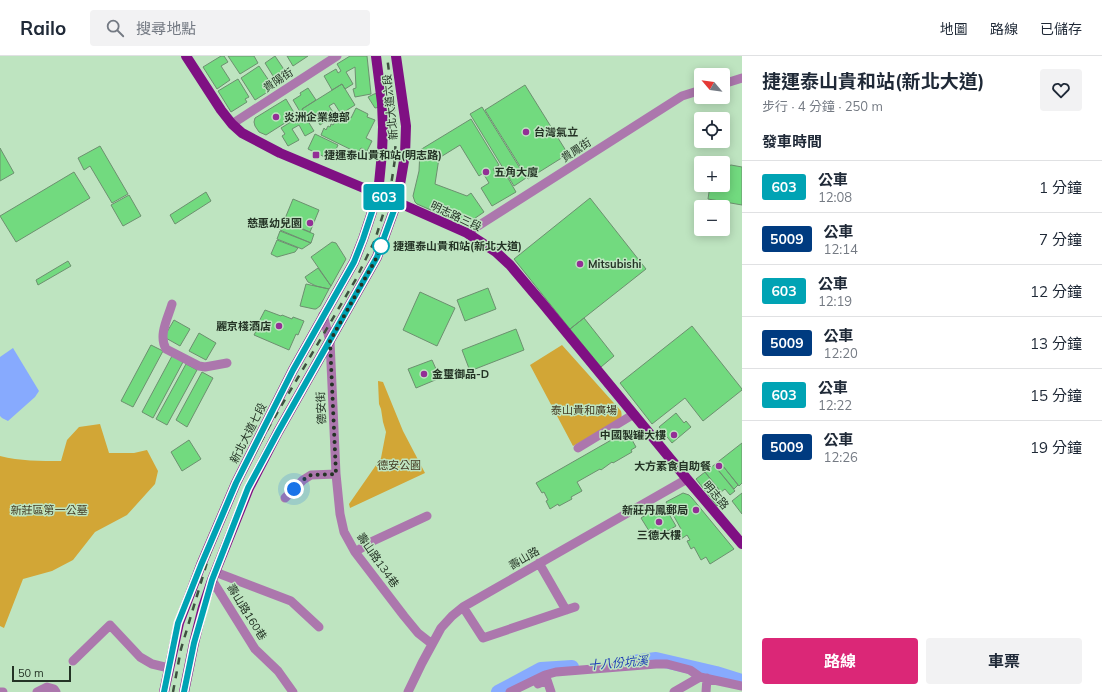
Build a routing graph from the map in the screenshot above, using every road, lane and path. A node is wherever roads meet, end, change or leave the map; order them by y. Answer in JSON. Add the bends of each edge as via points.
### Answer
{"nodes":[{"id":1,"x":186,"y":56,"type":"edge"},
{"id":2,"x":336,"y":56,"type":"edge"},
{"id":3,"x":376,"y":56,"type":"edge"},
{"id":4,"x":396,"y":56,"type":"edge"},
{"id":5,"x":742,"y":78,"type":"edge"},
{"id":6,"x":730,"y":82,"type":"edge"},
{"id":7,"x":694,"y":92,"type":"edge"},
{"id":8,"x":232,"y":124,"type":"junction"},
{"id":9,"x":378,"y":194,"type":"junction"},
{"id":10,"x":397,"y":202,"type":"junction"},
{"id":11,"x":467,"y":233,"type":"junction"},
{"id":12,"x":172,"y":304,"type":"dead end"},
{"id":13,"x":323,"y":315,"type":"junction"},
{"id":14,"x":330,"y":341,"type":"junction"},
{"id":15,"x":227,"y":363,"type":"dead end"},
{"id":16,"x":634,"y":414,"type":"junction"},
{"id":17,"x":578,"y":448,"type":"dead end"},
{"id":18,"x":336,"y":474,"type":"junction"},
{"id":19,"x":687,"y":479,"type":"junction"},
{"id":20,"x":285,"y":498,"type":"dead end"},
{"id":21,"x":427,"y":516,"type":"dead end"},
{"id":22,"x":742,"y":544,"type":"edge"},
{"id":23,"x":355,"y":552,"type":"junction"},
{"id":24,"x":539,"y":563,"type":"junction"},
{"id":25,"x":213,"y":576,"type":"junction"},
{"id":26,"x":575,"y":606,"type":"dead end"},
{"id":27,"x":463,"y":607,"type":"junction"},
{"id":28,"x":566,"y":610,"type":"junction"},
{"id":29,"x":319,"y":627,"type":"dead end"},
{"id":30,"x":432,"y":644,"type":"junction"},
{"id":31,"x":73,"y":661,"type":"dead end"},
{"id":32,"x":169,"y":668,"type":"junction"},
{"id":33,"x":704,"y":677,"type":"junction"},
{"id":34,"x":742,"y":686,"type":"edge"},
{"id":35,"x":0,"y":692,"type":"edge"},
{"id":36,"x":3,"y":692,"type":"edge"},
{"id":37,"x":37,"y":692,"type":"edge"},
{"id":38,"x":56,"y":692,"type":"edge"},
{"id":39,"x":164,"y":692,"type":"edge"},
{"id":40,"x":184,"y":692,"type":"edge"},
{"id":41,"x":293,"y":692,"type":"edge"},
{"id":42,"x":408,"y":692,"type":"edge"},
{"id":43,"x":510,"y":692,"type":"edge"},
{"id":44,"x":523,"y":692,"type":"edge"},
{"id":45,"x":551,"y":692,"type":"edge"},
{"id":46,"x":674,"y":692,"type":"edge"},
{"id":47,"x":706,"y":692,"type":"edge"}],
"edges":[{"from":1,"to":8,"type":"main road","name":"明志路三段"},
{"from":2,"to":8,"type":"street","name":"貴陽街"},
{"from":3,"to":9,"type":"main road","name":"新北大道六段","via":[[383,127]]},
{"from":4,"to":10,"type":"main road","name":"新北大道六段","via":[[406,126],[405,155]]},
{"from":5,"to":6,"type":"street"},
{"from":7,"to":11,"type":"street","name":"貴鳳街","via":[[682,96]]},
{"from":8,"to":9,"type":"main road","name":"明志路三段","via":[[242,133],[280,153]]},
{"from":9,"to":10,"type":"main road","name":"明志路三段"},
{"from":9,"to":13,"type":"main road","name":"新北大道七段","via":[[354,262]]},
{"from":10,"to":11,"type":"main road","name":"明志路三段"},
{"from":10,"to":14,"type":"main road","via":[[377,257]]},
{"from":11,"to":16,"type":"main road","name":"明志路三段","via":[[496,252],[510,265]]},
{"from":12,"to":15,"type":"street","via":[[163,333],[166,349],[199,366]]},
{"from":13,"to":14,"type":"street","name":"德安街"},
{"from":13,"to":32,"type":"main road","name":"新北大道七段","via":[[236,483],[178,623]]},
{"from":14,"to":18,"type":"street","name":"德安街"},
{"from":14,"to":25,"type":"main road","via":[[248,488]]},
{"from":16,"to":17,"type":"street"},
{"from":16,"to":19,"type":"main road","name":"明志路三段"},
{"from":18,"to":20,"type":"street","via":[[311,475]]},
{"from":18,"to":23,"type":"street","name":"壽山路134巷","via":[[344,532]]},
{"from":19,"to":22,"type":"main road","name":"明志路"},
{"from":19,"to":24,"type":"street","name":"壽山路"},
{"from":21,"to":23,"type":"street"},
{"from":23,"to":30,"type":"street","name":"壽山路134巷","via":[[418,633]]},
{"from":24,"to":27,"type":"street","name":"壽山路"},
{"from":24,"to":28,"type":"street"},
{"from":25,"to":29,"type":"street","via":[[291,601]]},
{"from":25,"to":40,"type":"main road","via":[[194,643]]},
{"from":25,"to":41,"type":"street","name":"壽山路160巷","via":[[255,648],[278,671]]},
{"from":26,"to":28,"type":"street"},
{"from":27,"to":28,"type":"street","via":[[484,638]]},
{"from":27,"to":30,"type":"street","name":"壽山路","via":[[440,628]]},
{"from":30,"to":42,"type":"street","name":"壽山路"},
{"from":31,"to":32,"type":"street","via":[[110,626],[140,657],[152,664]]},
{"from":32,"to":39,"type":"main road","name":"新北大道七段"},
{"from":33,"to":34,"type":"street"},
{"from":33,"to":43,"type":"street","via":[[667,664],[648,664],[556,672],[544,675]]},
{"from":33,"to":46,"type":"street"},
{"from":33,"to":47,"type":"street"},
{"from":35,"to":36,"type":"street"},
{"from":37,"to":38,"type":"street","via":[[47,687]]},
{"from":44,"to":45,"type":"street","via":[[547,680]]}]}
